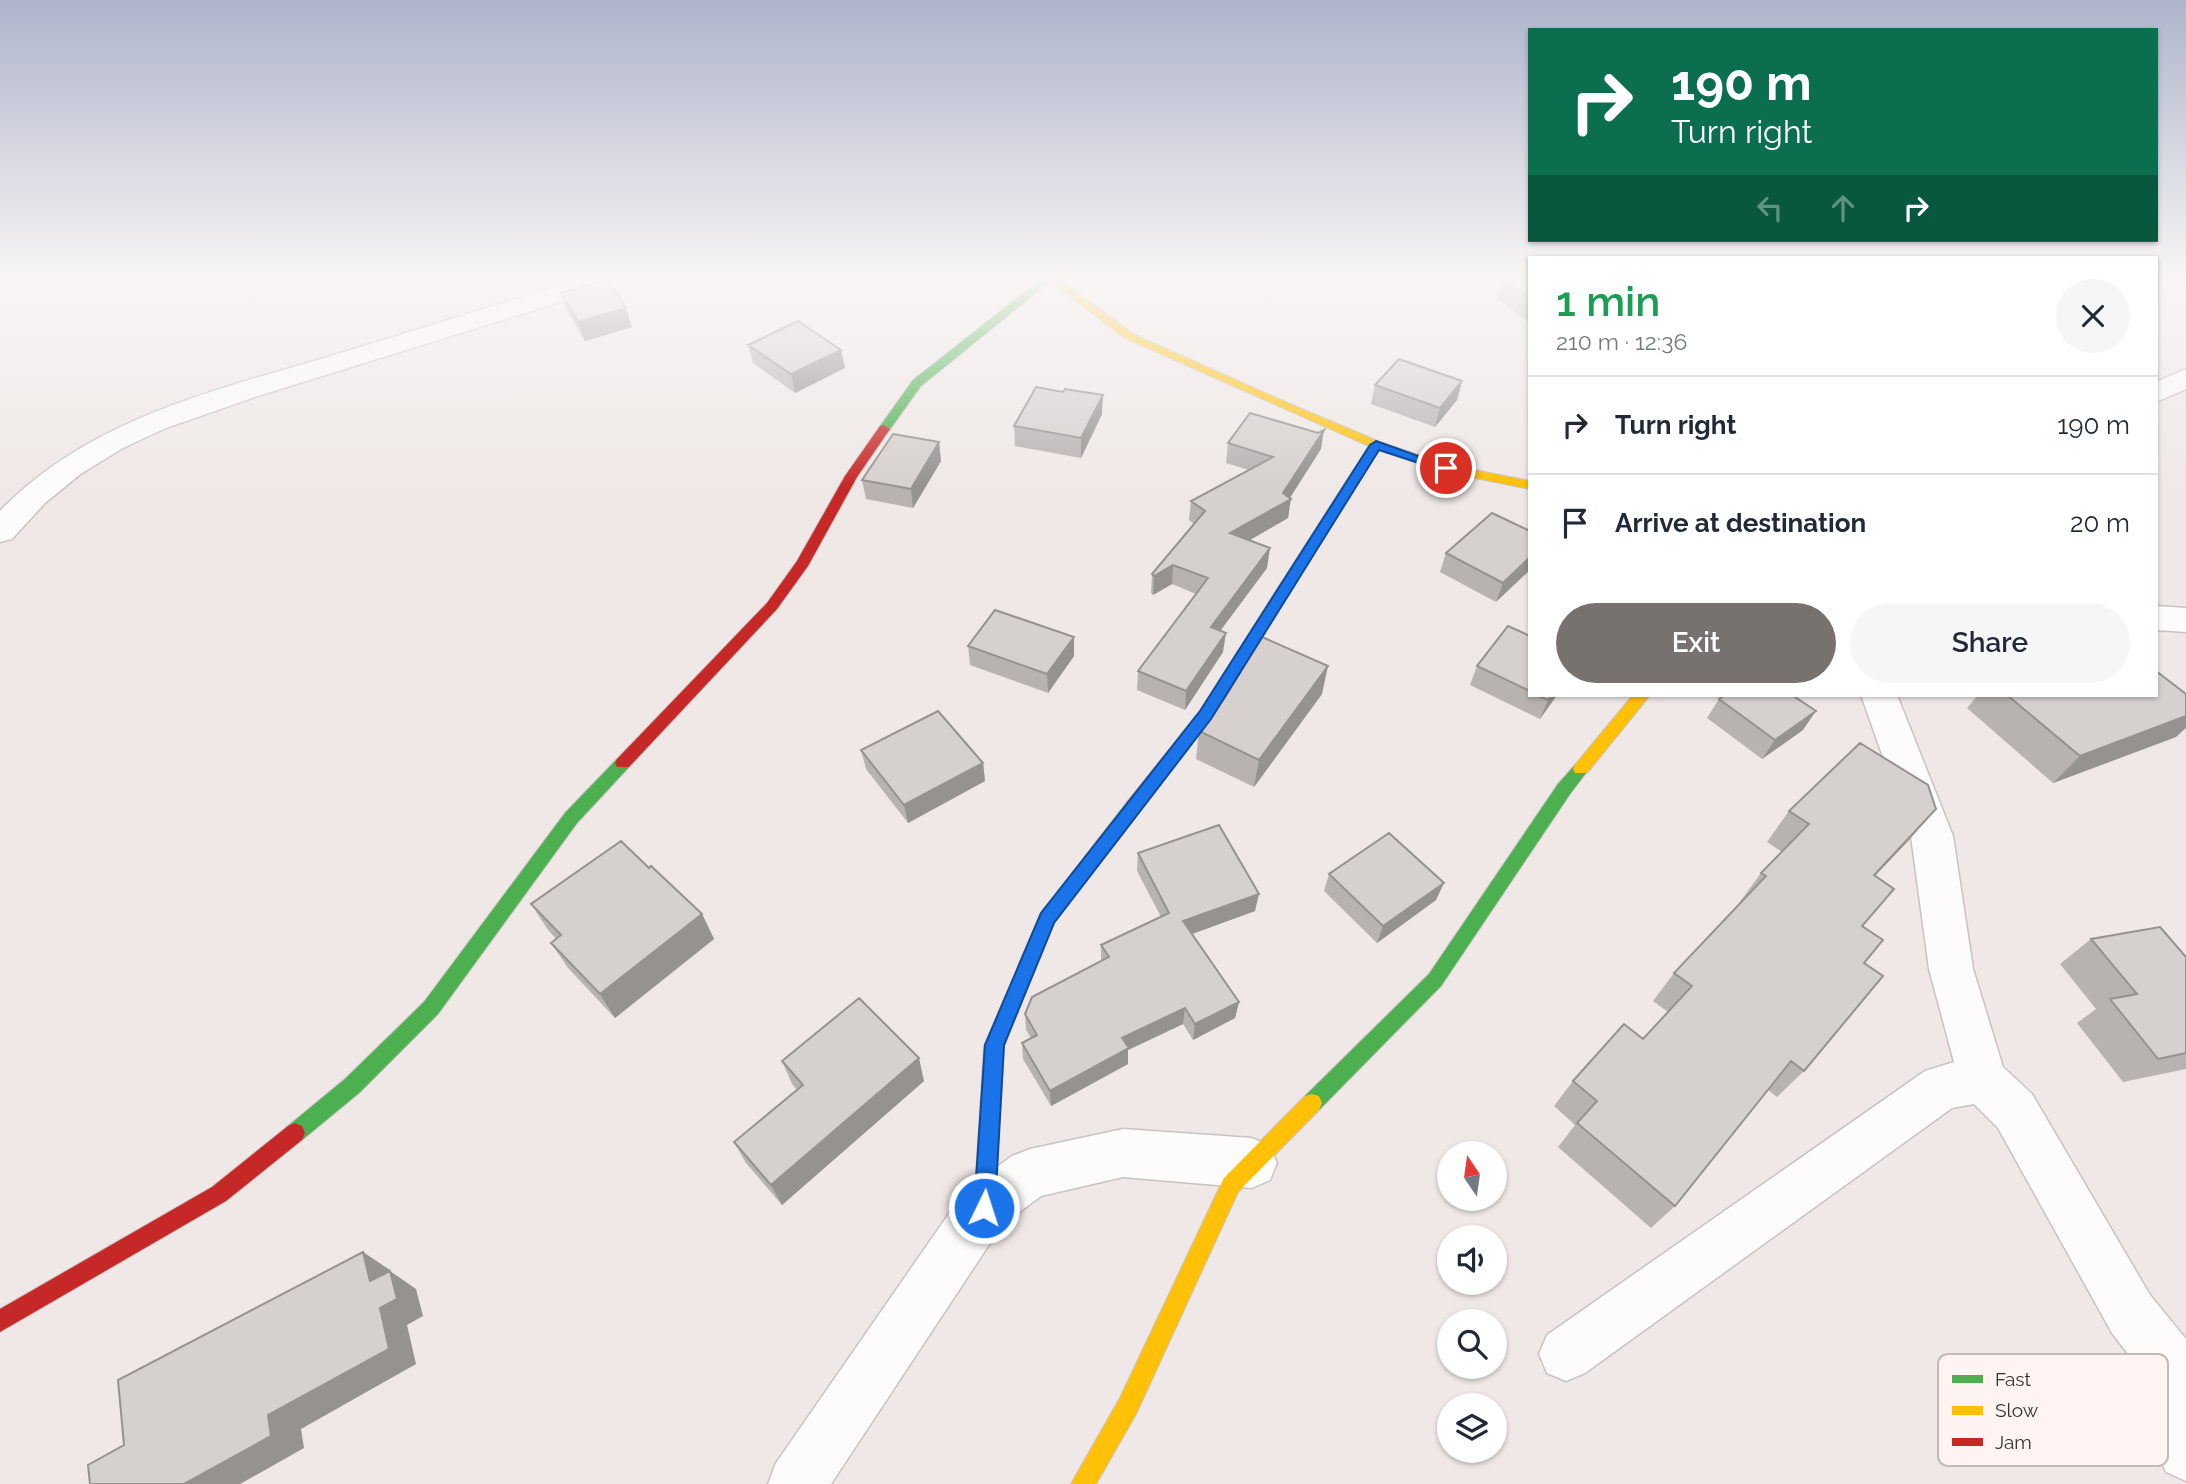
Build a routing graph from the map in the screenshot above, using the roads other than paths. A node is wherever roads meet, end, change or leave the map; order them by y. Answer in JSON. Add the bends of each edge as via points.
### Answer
{"nodes":[{"id":1,"x":382,"y":349,"type":"edge"},
{"id":2,"x":960,"y":349,"type":"edge"},
{"id":3,"x":1159,"y":349,"type":"edge"},
{"id":4,"x":2186,"y":378,"type":"edge"},
{"id":5,"x":2158,"y":392,"type":"edge"},
{"id":6,"x":1376,"y":445,"type":"junction"},
{"id":7,"x":1528,"y":485,"type":"edge"},
{"id":8,"x":0,"y":531,"type":"edge"},
{"id":9,"x":2158,"y":618,"type":"edge"},
{"id":10,"x":2186,"y":620,"type":"edge"},
{"id":11,"x":1640,"y":697,"type":"edge"},
{"id":12,"x":1880,"y":697,"type":"edge"},
{"id":13,"x":1983,"y":1080,"type":"junction"},
{"id":14,"x":1252,"y":1163,"type":"junction"},
{"id":15,"x":984,"y":1208,"type":"junction"},
{"id":16,"x":0,"y":1321,"type":"edge"},
{"id":17,"x":1566,"y":1354,"type":"dead end"},
{"id":18,"x":2178,"y":1356,"type":"edge"},
{"id":19,"x":2186,"y":1452,"type":"edge"},
{"id":20,"x":797,"y":1484,"type":"edge"},
{"id":21,"x":1083,"y":1484,"type":"edge"}],
"edges":[{"from":1,"to":8,"type":"street","via":[[182,411],[94,449],[51,479]]},
{"from":2,"to":16,"type":"street","via":[[917,383],[851,476],[803,563],[772,606],[571,818],[431,1007],[382,1057],[219,1194]]},
{"from":3,"to":6,"type":"street"},
{"from":4,"to":5,"type":"street"},
{"from":6,"to":7,"type":"street","via":[[1446,468]]},
{"from":6,"to":15,"type":"street","via":[[1205,715],[1047,918],[994,1045]]},
{"from":9,"to":10,"type":"street"},
{"from":11,"to":14,"type":"street","via":[[1564,789],[1435,980]]},
{"from":12,"to":13,"type":"street","via":[[1933,836],[1951,969]]},
{"from":13,"to":17,"type":"street","via":[[1942,1087]]},
{"from":13,"to":18,"type":"street","via":[[2015,1111],[2131,1314]]},
{"from":14,"to":15,"type":"street","via":[[1123,1153],[1030,1174]]},
{"from":14,"to":21,"type":"street","via":[[1231,1185],[1128,1406]]},
{"from":15,"to":20,"type":"street"},
{"from":18,"to":19,"type":"street"}]}
